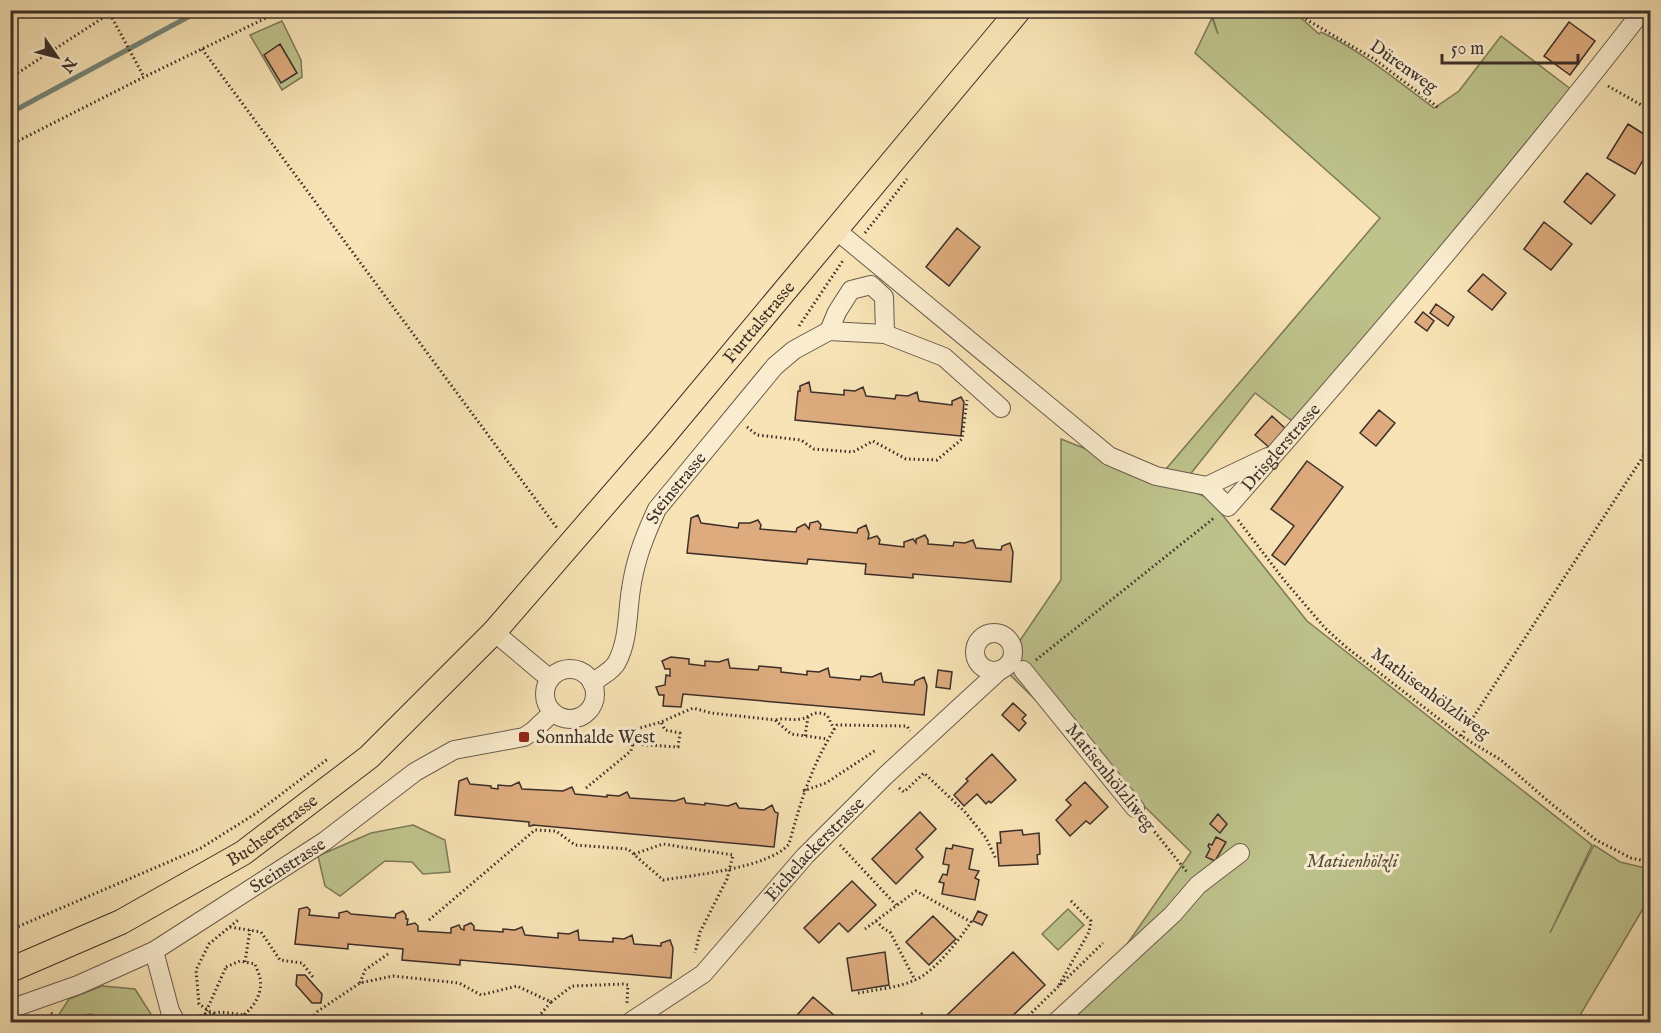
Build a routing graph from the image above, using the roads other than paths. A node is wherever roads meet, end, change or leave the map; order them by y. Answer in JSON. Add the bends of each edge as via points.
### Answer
{"nodes":[{"id":1,"x":1019,"y":10,"type":"edge"},
{"id":2,"x":1643,"y":10,"type":"edge"},
{"id":3,"x":845,"y":238,"type":"junction"},
{"id":4,"x":829,"y":331,"type":"junction"},
{"id":5,"x":885,"y":334,"type":"junction"},
{"id":6,"x":1001,"y":408,"type":"dead end"},
{"id":7,"x":1275,"y":454,"type":"junction"},
{"id":8,"x":1207,"y":486,"type":"junction"},
{"id":9,"x":495,"y":632,"type":"junction"},
{"id":10,"x":1023,"y":670,"type":"road end"},
{"id":11,"x":999,"y":671,"type":"dead end"},
{"id":12,"x":550,"y":679,"type":"junction"},
{"id":13,"x":592,"y":683,"type":"junction"},
{"id":14,"x":552,"y":713,"type":"junction"},
{"id":15,"x":1135,"y":808,"type":"road end"},
{"id":16,"x":1240,"y":853,"type":"dead end"},
{"id":17,"x":154,"y":951,"type":"junction"},
{"id":18,"x":10,"y":970,"type":"edge"},
{"id":19,"x":10,"y":1009,"type":"edge"},
{"id":20,"x":631,"y":1022,"type":"edge"},
{"id":21,"x":177,"y":1023,"type":"edge"},
{"id":22,"x":1056,"y":1023,"type":"edge"}],
"edges":[{"from":1,"to":3,"type":"main road","name":"Furttalstrasse"},
{"from":2,"to":7,"type":"street","name":"Drisglerstrasse","via":[[1592,77]]},
{"from":3,"to":8,"type":"street","via":[[1109,456],[1156,476]]},
{"from":3,"to":9,"type":"main road","name":"Furttalstrasse"},
{"from":4,"to":5,"type":"street"},
{"from":4,"to":5,"type":"street","via":[[851,290],[871,285],[884,297]]},
{"from":4,"to":13,"type":"street","name":"Steinstrasse","via":[[794,350],[775,366],[657,509],[636,561],[625,642],[616,665]]},
{"from":5,"to":6,"type":"street","via":[[944,357]]},
{"from":7,"to":8,"type":"street"},
{"from":7,"to":8,"type":"street","name":"Drisglerstrasse","via":[[1228,507]]},
{"from":9,"to":12,"type":"street"},
{"from":9,"to":18,"type":"main road","name":"Buchserstrasse","via":[[369,757],[243,853],[121,922]]},
{"from":10,"to":15,"type":"street","name":"Matisenhölzliweg"},
{"from":11,"to":20,"type":"street","name":"Eichelackerstrasse","via":[[805,856],[703,974]]},
{"from":12,"to":13,"type":"street","via":[[568,669],[583,672]]},
{"from":12,"to":14,"type":"street","via":[[544,697]]},
{"from":13,"to":14,"type":"street","via":[[594,701],[585,714],[568,720]]},
{"from":14,"to":17,"type":"street","name":"Steinstrasse","via":[[524,737],[454,750],[415,772],[325,841]]},
{"from":16,"to":22,"type":"street","via":[[1198,885],[1173,914]]},
{"from":17,"to":19,"type":"street","name":"Steinstrasse","via":[[78,986]]},
{"from":17,"to":21,"type":"street"}]}
